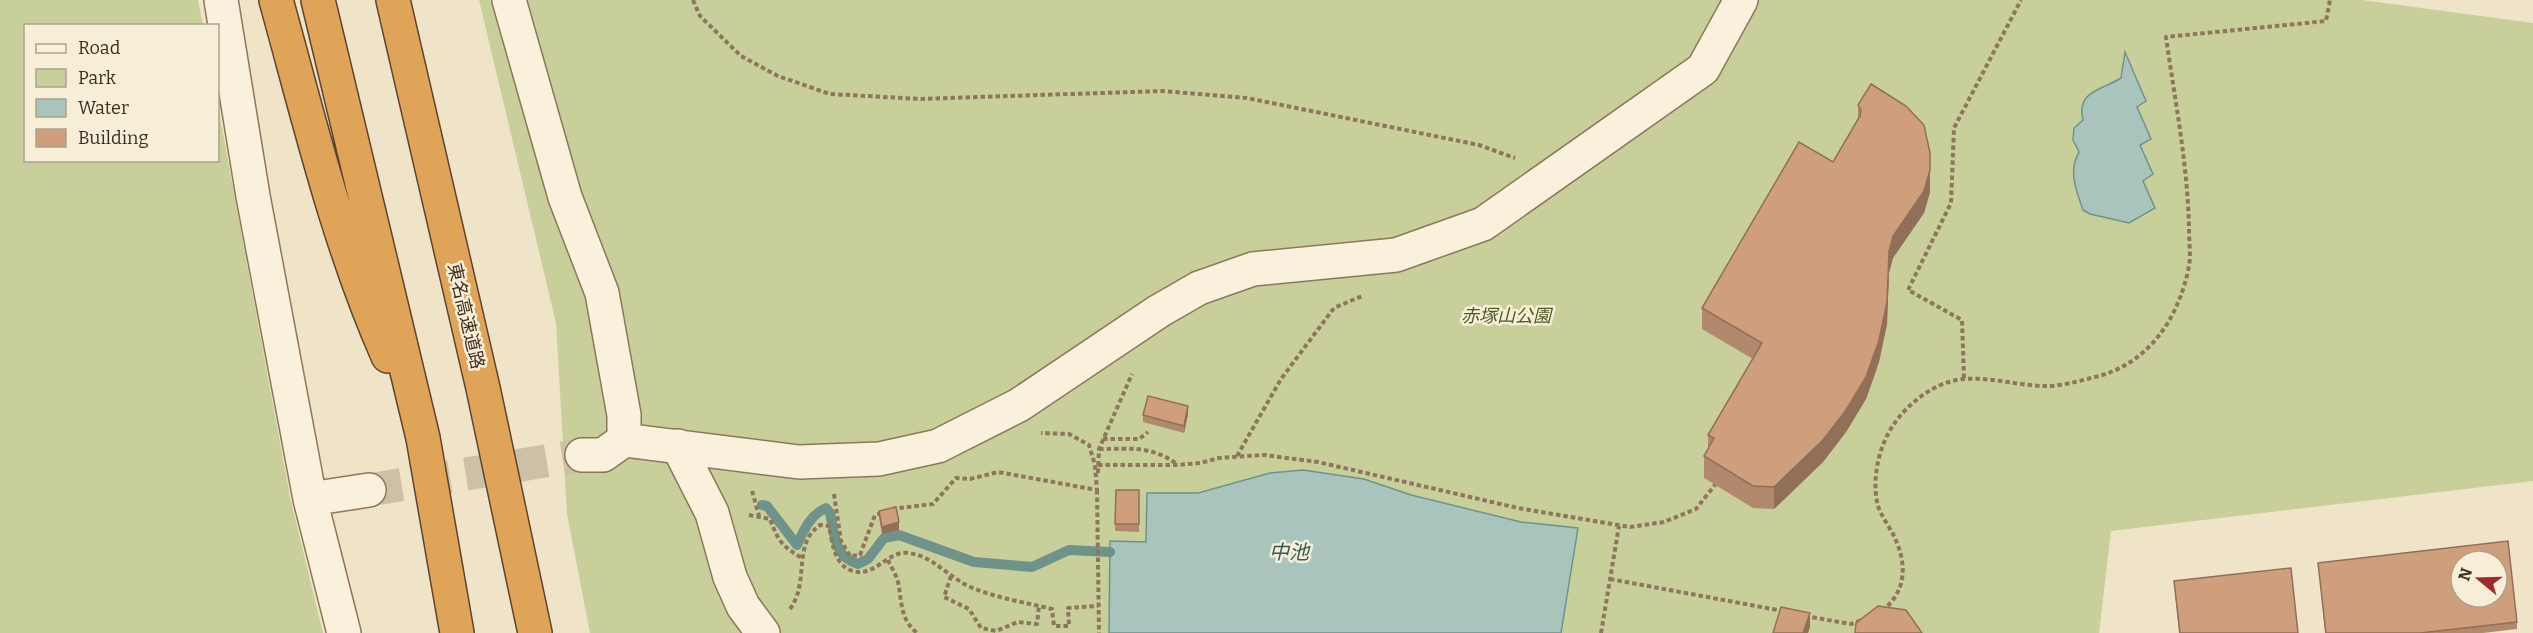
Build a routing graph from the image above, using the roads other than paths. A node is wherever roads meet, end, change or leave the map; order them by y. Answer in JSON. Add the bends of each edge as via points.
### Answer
{"nodes":[{"id":1,"x":221,"y":0,"type":"edge"},
{"id":2,"x":276,"y":0,"type":"edge"},
{"id":3,"x":318,"y":0,"type":"edge"},
{"id":4,"x":393,"y":0,"type":"edge"},
{"id":5,"x":509,"y":0,"type":"edge"},
{"id":6,"x":1741,"y":0,"type":"edge"},
{"id":7,"x":423,"y":438,"type":"junction"},
{"id":8,"x":624,"y":440,"type":"junction"},
{"id":9,"x":678,"y":446,"type":"junction"},
{"id":10,"x":582,"y":455,"type":"tunnel mouth"},
{"id":11,"x":369,"y":490,"type":"tunnel mouth"},
{"id":12,"x":310,"y":499,"type":"junction"},
{"id":13,"x":344,"y":633,"type":"edge"},
{"id":14,"x":457,"y":633,"type":"edge"},
{"id":15,"x":535,"y":633,"type":"edge"},
{"id":16,"x":763,"y":633,"type":"edge"}],
"edges":[{"from":1,"to":12,"type":"street"},
{"from":2,"to":7,"type":"highway","via":[[319,157],[368,310]]},
{"from":3,"to":7,"type":"highway"},
{"from":4,"to":15,"type":"highway","name":"東名高速道路"},
{"from":5,"to":8,"type":"street","via":[[565,197],[602,293],[624,415]]},
{"from":6,"to":9,"type":"street","via":[[1703,69],[1483,224],[1395,255],[1253,269],[1199,288],[1019,405],[938,446],[879,459],[799,462]]},
{"from":7,"to":14,"type":"highway"},
{"from":8,"to":9,"type":"street"},
{"from":8,"to":10,"type":"street","via":[[603,455]]},
{"from":9,"to":16,"type":"street","via":[[712,513],[743,606]]},
{"from":11,"to":12,"type":"street"},
{"from":12,"to":13,"type":"street"}]}
